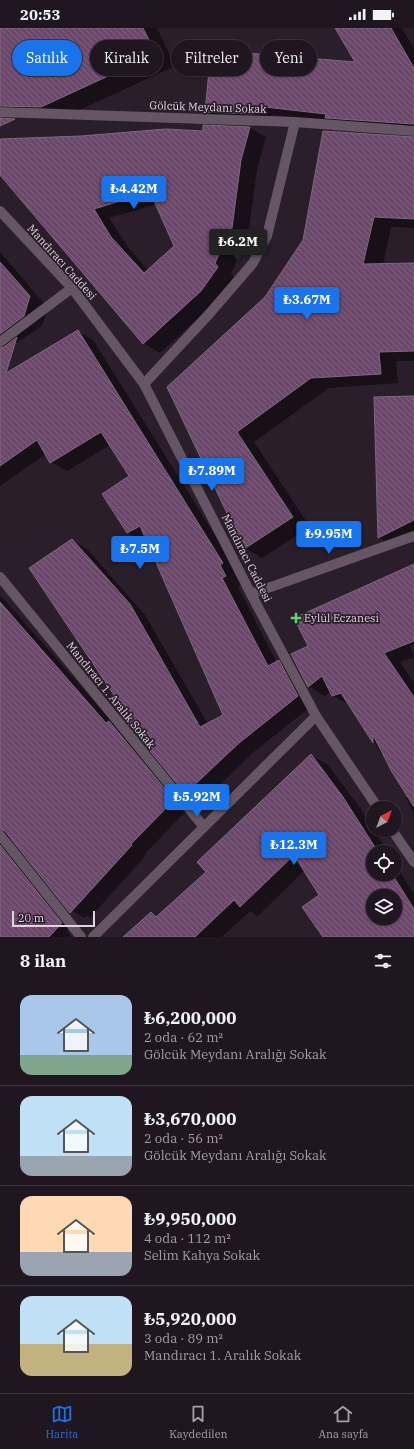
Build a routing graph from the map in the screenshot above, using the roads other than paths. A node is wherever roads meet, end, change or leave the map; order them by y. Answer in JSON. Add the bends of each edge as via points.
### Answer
{"nodes":[{"id":1,"x":0,"y":112,"type":"edge"},
{"id":2,"x":295,"y":122,"type":"junction"},
{"id":3,"x":414,"y":131,"type":"edge"},
{"id":4,"x":0,"y":211,"type":"edge"},
{"id":5,"x":72,"y":288,"type":"junction"},
{"id":6,"x":0,"y":342,"type":"edge"},
{"id":7,"x":144,"y":384,"type":"junction"},
{"id":8,"x":414,"y":536,"type":"edge"},
{"id":9,"x":0,"y":577,"type":"edge"},
{"id":10,"x":251,"y":594,"type":"junction"},
{"id":11,"x":316,"y":716,"type":"junction"},
{"id":12,"x":373,"y":801,"type":"edge"},
{"id":13,"x":204,"y":827,"type":"junction"},
{"id":14,"x":0,"y":835,"type":"edge"},
{"id":15,"x":397,"y":837,"type":"edge"},
{"id":16,"x":414,"y":862,"type":"edge"},
{"id":17,"x":81,"y":937,"type":"edge"},
{"id":18,"x":93,"y":937,"type":"edge"}],
"edges":[{"from":1,"to":2,"type":"street","name":"Gölcük Meydanı Sokak"},
{"from":2,"to":3,"type":"street","name":"Gölcük Meydanı Sokak"},
{"from":2,"to":7,"type":"street","via":[[267,236],[253,263]]},
{"from":4,"to":5,"type":"street","name":"Mandıracı Caddesi"},
{"from":5,"to":6,"type":"street"},
{"from":5,"to":7,"type":"street","name":"Mandıracı Caddesi"},
{"from":7,"to":10,"type":"street","name":"Mandıracı Caddesi"},
{"from":8,"to":10,"type":"street"},
{"from":9,"to":13,"type":"street","name":"Mandıracı 1. Aralık Sokak"},
{"from":10,"to":11,"type":"street","name":"Mandıracı Caddesi"},
{"from":11,"to":12,"type":"street","name":"Mandıracı Caddesi"},
{"from":11,"to":13,"type":"street"},
{"from":13,"to":18,"type":"street"},
{"from":14,"to":17,"type":"street"},
{"from":15,"to":16,"type":"street"}]}
